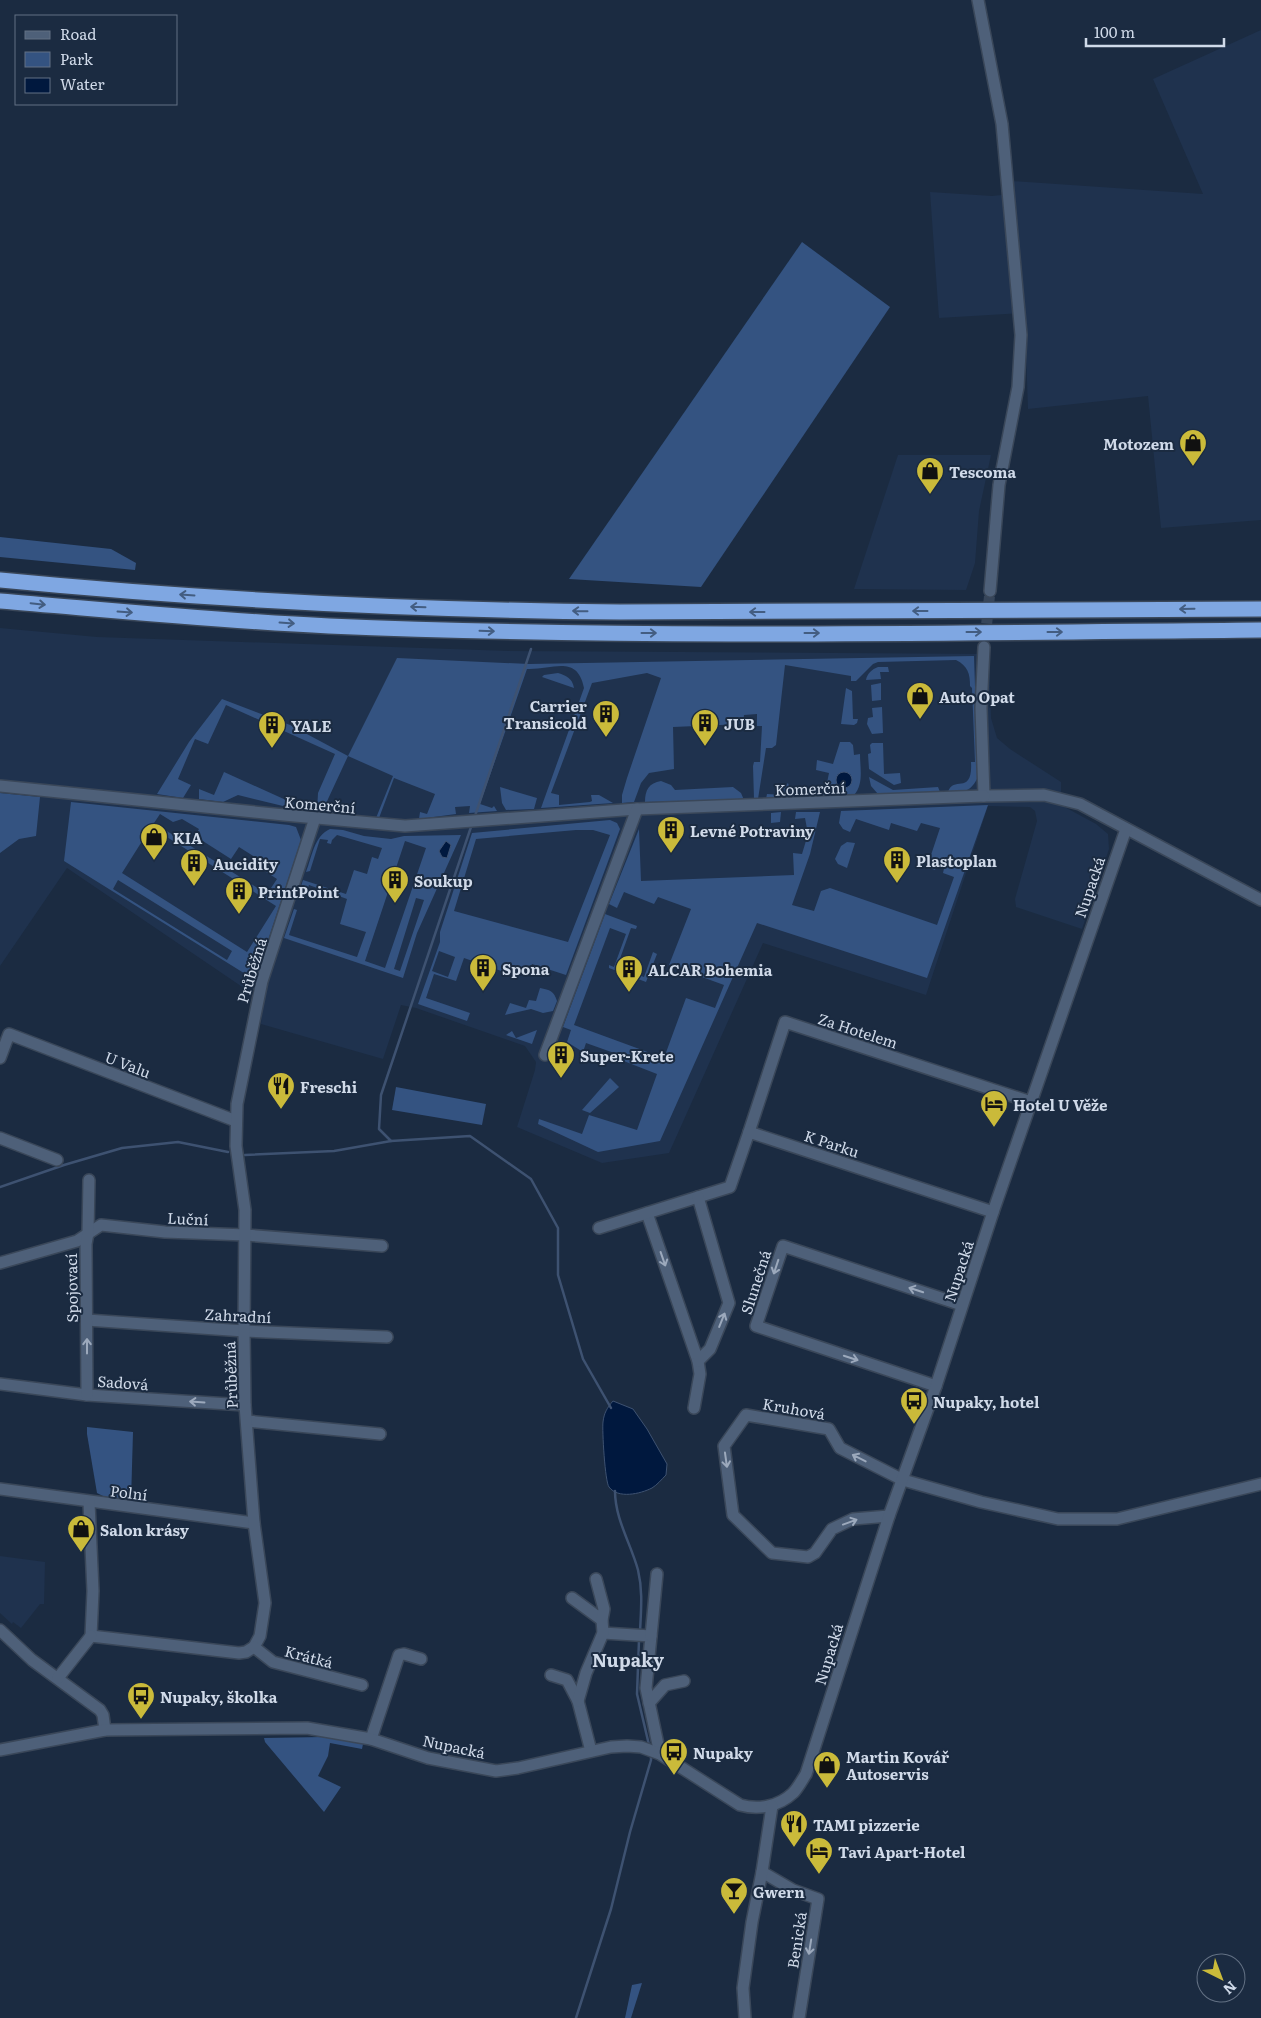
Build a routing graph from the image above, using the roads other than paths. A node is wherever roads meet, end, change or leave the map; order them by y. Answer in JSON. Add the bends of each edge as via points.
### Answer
{"nodes":[{"id":1,"x":978,"y":0,"type":"edge"},
{"id":2,"x":0,"y":569,"type":"edge"},
{"id":3,"x":0,"y":580,"type":"edge"},
{"id":4,"x":71,"y":587,"type":"junction"},
{"id":5,"x":990,"y":591,"type":"tunnel mouth"},
{"id":6,"x":0,"y":601,"type":"edge"},
{"id":7,"x":1261,"y":603,"type":"edge"},
{"id":8,"x":1236,"y":609,"type":"junction"},
{"id":9,"x":1261,"y":609,"type":"edge"},
{"id":10,"x":1261,"y":630,"type":"edge"},
{"id":11,"x":984,"y":647,"type":"tunnel mouth"},
{"id":12,"x":0,"y":786,"type":"edge"},
{"id":13,"x":984,"y":796,"type":"junction"},
{"id":14,"x":637,"y":809,"type":"junction"},
{"id":15,"x":315,"y":818,"type":"junction"},
{"id":16,"x":1126,"y":829,"type":"junction"},
{"id":17,"x":1261,"y":900,"type":"edge"},
{"id":18,"x":4,"y":1032,"type":"edge"},
{"id":19,"x":546,"y":1055,"type":"dead end"},
{"id":20,"x":0,"y":1058,"type":"edge"},
{"id":21,"x":1030,"y":1102,"type":"junction"},
{"id":22,"x":236,"y":1121,"type":"junction"},
{"id":23,"x":749,"y":1132,"type":"junction"},
{"id":24,"x":0,"y":1138,"type":"edge"},
{"id":25,"x":57,"y":1160,"type":"dead end"},
{"id":26,"x":89,"y":1180,"type":"dead end"},
{"id":27,"x":698,"y":1197,"type":"junction"},
{"id":28,"x":993,"y":1212,"type":"junction"},
{"id":29,"x":648,"y":1213,"type":"junction"},
{"id":30,"x":599,"y":1228,"type":"dead end"},
{"id":31,"x":88,"y":1233,"type":"junction"},
{"id":32,"x":246,"y":1235,"type":"junction"},
{"id":33,"x":382,"y":1246,"type":"dead end"},
{"id":34,"x":0,"y":1263,"type":"edge"},
{"id":35,"x":962,"y":1305,"type":"junction"},
{"id":36,"x":87,"y":1320,"type":"junction"},
{"id":37,"x":244,"y":1331,"type":"junction"},
{"id":38,"x":387,"y":1337,"type":"dead end"},
{"id":39,"x":698,"y":1361,"type":"junction"},
{"id":40,"x":0,"y":1384,"type":"edge"},
{"id":41,"x":936,"y":1386,"type":"junction"},
{"id":42,"x":87,"y":1395,"type":"junction"},
{"id":43,"x":245,"y":1405,"type":"junction"},
{"id":44,"x":694,"y":1408,"type":"dead end"},
{"id":45,"x":247,"y":1421,"type":"junction"},
{"id":46,"x":380,"y":1434,"type":"dead end"},
{"id":47,"x":903,"y":1480,"type":"junction"},
{"id":48,"x":1261,"y":1484,"type":"edge"},
{"id":49,"x":0,"y":1489,"type":"edge"},
{"id":50,"x":89,"y":1502,"type":"junction"},
{"id":51,"x":889,"y":1516,"type":"junction"},
{"id":52,"x":254,"y":1523,"type":"junction"},
{"id":53,"x":658,"y":1574,"type":"dead end"},
{"id":54,"x":596,"y":1579,"type":"dead end"},
{"id":55,"x":572,"y":1598,"type":"dead end"},
{"id":56,"x":602,"y":1620,"type":"junction"},
{"id":57,"x":0,"y":1630,"type":"edge"},
{"id":58,"x":603,"y":1634,"type":"junction"},
{"id":59,"x":91,"y":1636,"type":"junction"},
{"id":60,"x":648,"y":1636,"type":"junction"},
{"id":61,"x":254,"y":1647,"type":"junction"},
{"id":62,"x":421,"y":1659,"type":"dead end"},
{"id":63,"x":551,"y":1675,"type":"dead end"},
{"id":64,"x":58,"y":1678,"type":"junction"},
{"id":65,"x":684,"y":1681,"type":"dead end"},
{"id":66,"x":362,"y":1685,"type":"dead end"},
{"id":67,"x":578,"y":1701,"type":"junction"},
{"id":68,"x":649,"y":1702,"type":"junction"},
{"id":69,"x":106,"y":1730,"type":"junction"},
{"id":70,"x":371,"y":1740,"type":"junction"},
{"id":71,"x":0,"y":1750,"type":"edge"},
{"id":72,"x":591,"y":1751,"type":"junction"},
{"id":73,"x":657,"y":1753,"type":"junction"},
{"id":74,"x":772,"y":1806,"type":"junction"},
{"id":75,"x":762,"y":1872,"type":"junction"},
{"id":76,"x":745,"y":2018,"type":"edge"},
{"id":77,"x":799,"y":2018,"type":"edge"}],
"edges":[{"from":1,"to":5,"type":"street","via":[[1002,124],[1021,335],[1018,387],[1000,485]]},
{"from":2,"to":4,"type":"highway"},
{"from":3,"to":4,"type":"highway"},
{"from":8,"to":4,"type":"highway","one_way":true,"via":[[502,610],[319,604]]},
{"from":6,"to":10,"type":"highway","one_way":true,"via":[[316,625],[503,632]]},
{"from":7,"to":8,"type":"highway"},
{"from":8,"to":9,"type":"highway"},
{"from":11,"to":13,"type":"street","via":[[981,708]]},
{"from":12,"to":15,"type":"street","name":"Komerční"},
{"from":13,"to":14,"type":"street","name":"Komerční"},
{"from":13,"to":16,"type":"street","name":"Komerční","via":[[1046,796],[1080,804]]},
{"from":14,"to":15,"type":"street","name":"Komerční","via":[[429,825],[387,825]]},
{"from":14,"to":19,"type":"street"},
{"from":15,"to":22,"type":"street","name":"Průběžná","via":[[260,988]]},
{"from":16,"to":17,"type":"street","name":"Komerční"},
{"from":16,"to":21,"type":"street","name":"Nupacká"},
{"from":18,"to":20,"type":"street","name":"U Valu"},
{"from":18,"to":22,"type":"street","name":"U Valu"},
{"from":21,"to":23,"type":"street","name":"Za Hotelem","via":[[786,1022]]},
{"from":21,"to":28,"type":"street","name":"Nupacká"},
{"from":22,"to":32,"type":"street","name":"Průběžná"},
{"from":23,"to":27,"type":"street","via":[[730,1187]]},
{"from":23,"to":28,"type":"street","name":"K Parku"},
{"from":24,"to":25,"type":"street"},
{"from":26,"to":31,"type":"street","name":"Spojovací"},
{"from":27,"to":29,"type":"street"},
{"from":39,"to":27,"type":"street","one_way":true,"via":[[710,1349],[729,1302]]},
{"from":28,"to":35,"type":"street","name":"Nupacká"},
{"from":29,"to":30,"type":"street"},
{"from":29,"to":39,"type":"street","one_way":true},
{"from":31,"to":32,"type":"street","name":"Luční","via":[[101,1226]]},
{"from":31,"to":34,"type":"street","name":"Luční","via":[[77,1241]]},
{"from":31,"to":36,"type":"street","name":"Spojovací"},
{"from":32,"to":33,"type":"street","name":"Luční"},
{"from":32,"to":37,"type":"street","name":"Průběžná"},
{"from":35,"to":41,"type":"street","name":"Nupacká"},
{"from":35,"to":41,"type":"street","name":"Slunečná","one_way":true,"via":[[783,1246],[756,1326]]},
{"from":36,"to":37,"type":"street","name":"Zahradní"},
{"from":42,"to":36,"type":"street","name":"Spojovací","one_way":true},
{"from":37,"to":38,"type":"street","name":"Zahradní"},
{"from":37,"to":43,"type":"street","name":"Průběžná"},
{"from":39,"to":44,"type":"street","via":[[700,1374]]},
{"from":40,"to":42,"type":"street","name":"Sadová"},
{"from":41,"to":47,"type":"street","name":"Nupacká"},
{"from":43,"to":42,"type":"street","name":"Sadová","one_way":true},
{"from":43,"to":45,"type":"street","name":"Průběžná"},
{"from":45,"to":46,"type":"street"},
{"from":45,"to":52,"type":"street","name":"Průběžná"},
{"from":47,"to":48,"type":"street","via":[[981,1502],[1058,1519],[1079,1520],[1117,1520]]},
{"from":47,"to":51,"type":"street","name":"Nupacká"},
{"from":47,"to":51,"type":"street","name":"Kruhová","one_way":true,"via":[[840,1448],[829,1429],[746,1414],[724,1446],[733,1515],[772,1553],[808,1557],[815,1554],[832,1529],[853,1519]]},
{"from":49,"to":50,"type":"street","name":"Polní"},
{"from":50,"to":52,"type":"street","name":"Polní"},
{"from":50,"to":59,"type":"street"},
{"from":51,"to":74,"type":"street","name":"Nupacká","via":[[806,1774],[792,1794]]},
{"from":52,"to":61,"type":"street","name":"Průběžná","via":[[265,1603],[260,1636]]},
{"from":53,"to":60,"type":"street"},
{"from":54,"to":56,"type":"street","via":[[604,1610]]},
{"from":55,"to":56,"type":"street"},
{"from":56,"to":58,"type":"street"},
{"from":57,"to":64,"type":"street","via":[[32,1660]]},
{"from":58,"to":60,"type":"street"},
{"from":58,"to":67,"type":"street"},
{"from":59,"to":61,"type":"street","via":[[239,1653]]},
{"from":59,"to":64,"type":"street"},
{"from":60,"to":68,"type":"street","via":[[646,1688]]},
{"from":61,"to":66,"type":"street","name":"Krátká","via":[[272,1662]]},
{"from":62,"to":70,"type":"street","via":[[404,1654],[398,1656]]},
{"from":63,"to":67,"type":"street","via":[[567,1680]]},
{"from":64,"to":69,"type":"street","via":[[100,1710]]},
{"from":65,"to":68,"type":"street","via":[[665,1685]]},
{"from":67,"to":72,"type":"street"},
{"from":68,"to":73,"type":"street"},
{"from":69,"to":70,"type":"street","name":"Nupacká","via":[[307,1728]]},
{"from":69,"to":71,"type":"street","name":"Nupacká"},
{"from":70,"to":72,"type":"street","name":"Nupacká","via":[[428,1758],[496,1771]]},
{"from":72,"to":73,"type":"street","name":"Nupacká","via":[[641,1747]]},
{"from":73,"to":74,"type":"street","name":"Nupacká","via":[[740,1805],[752,1809]]},
{"from":74,"to":75,"type":"street"},
{"from":75,"to":76,"type":"street","via":[[743,1988]]},
{"from":75,"to":77,"type":"street","name":"Benická","one_way":true,"via":[[818,1899]]}]}
